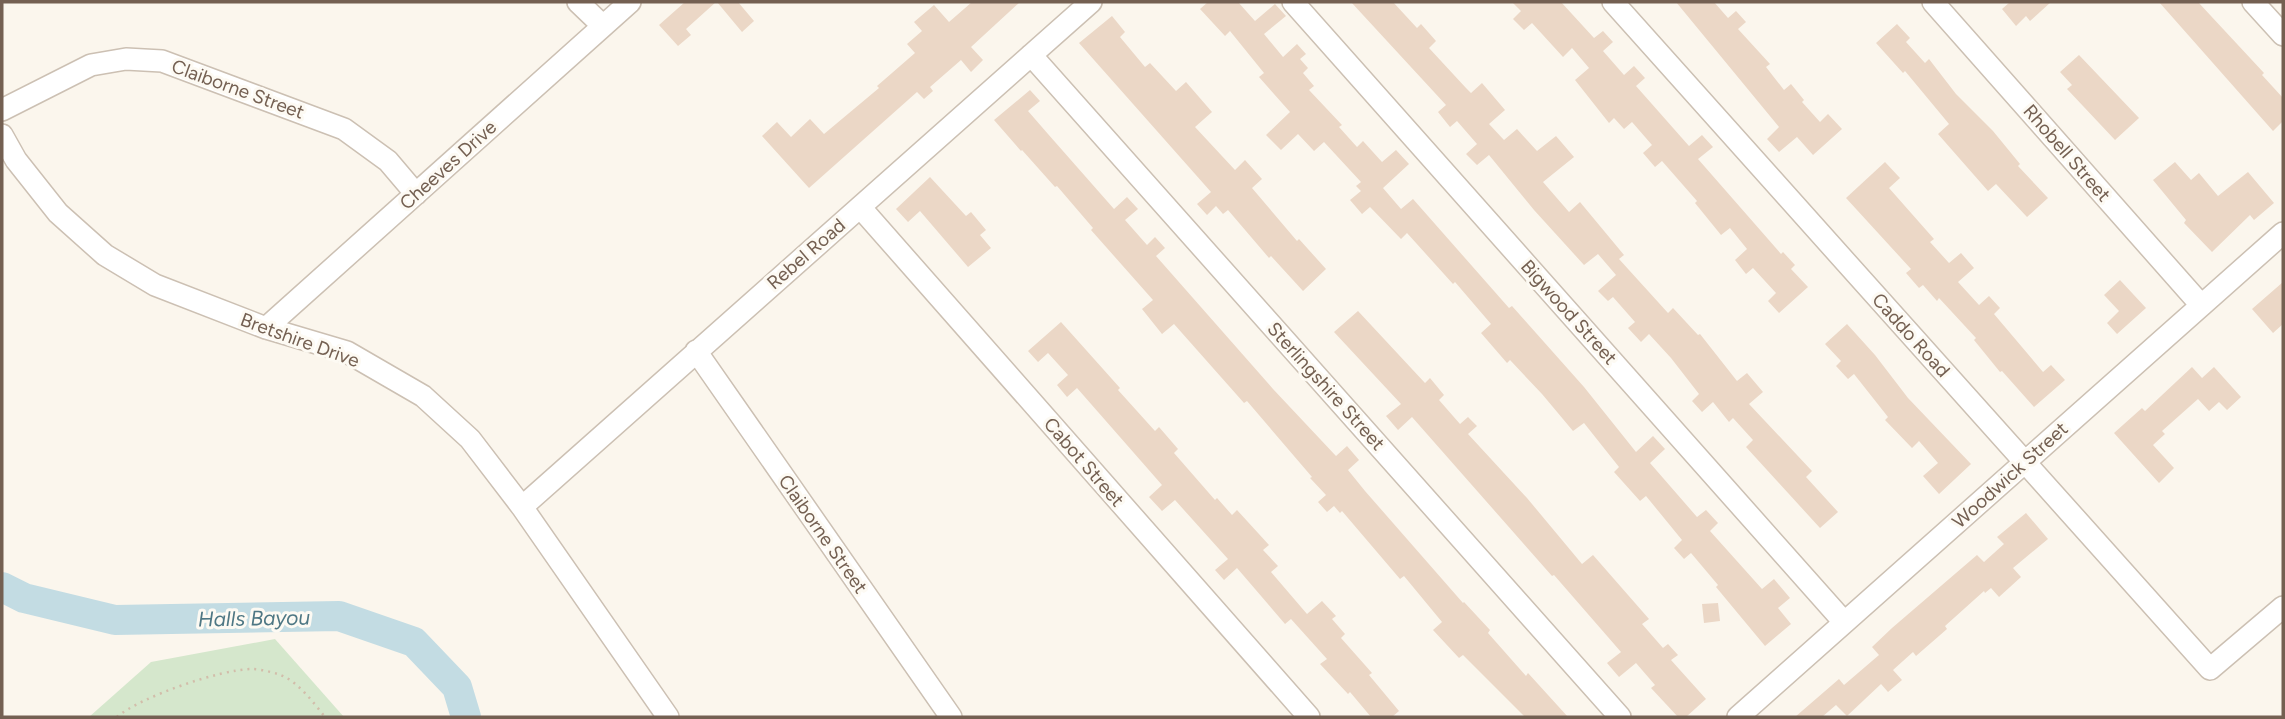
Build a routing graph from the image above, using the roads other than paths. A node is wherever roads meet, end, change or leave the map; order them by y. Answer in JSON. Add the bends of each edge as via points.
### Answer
{"nodes":[{"id":1,"x":578,"y":2,"type":"edge"},
{"id":2,"x":630,"y":2,"type":"edge"},
{"id":3,"x":1091,"y":2,"type":"edge"},
{"id":4,"x":1293,"y":2,"type":"edge"},
{"id":5,"x":1613,"y":2,"type":"edge"},
{"id":6,"x":1933,"y":2,"type":"edge"},
{"id":7,"x":2253,"y":2,"type":"edge"},
{"id":8,"x":603,"y":26,"type":"junction"},
{"id":9,"x":2283,"y":35,"type":"edge"},
{"id":10,"x":1031,"y":55,"type":"junction"},
{"id":11,"x":2,"y":110,"type":"edge"},
{"id":12,"x":2,"y":135,"type":"edge"},
{"id":13,"x":416,"y":194,"type":"junction"},
{"id":14,"x":860,"y":208,"type":"junction"},
{"id":15,"x":2283,"y":233,"type":"edge"},
{"id":16,"x":2201,"y":304,"type":"junction"},
{"id":17,"x":266,"y":328,"type":"junction"},
{"id":18,"x":696,"y":351,"type":"junction"},
{"id":19,"x":2025,"y":462,"type":"junction"},
{"id":20,"x":522,"y":507,"type":"junction"},
{"id":21,"x":2283,"y":607,"type":"edge"},
{"id":22,"x":1844,"y":622,"type":"junction"},
{"id":23,"x":668,"y":717,"type":"edge"},
{"id":24,"x":951,"y":717,"type":"edge"},
{"id":25,"x":1309,"y":717,"type":"edge"},
{"id":26,"x":1620,"y":717,"type":"edge"},
{"id":27,"x":1738,"y":717,"type":"edge"}],
"edges":[{"from":1,"to":8,"type":"street"},
{"from":2,"to":8,"type":"street","name":"Cheeves Drive"},
{"from":3,"to":10,"type":"street","name":"Rebel Road"},
{"from":4,"to":22,"type":"street","name":"Bigwood Street"},
{"from":5,"to":19,"type":"street","name":"Caddo Road"},
{"from":6,"to":16,"type":"street","name":"Rhobell Street"},
{"from":7,"to":9,"type":"street"},
{"from":8,"to":13,"type":"street","name":"Cheeves Drive"},
{"from":10,"to":14,"type":"street","name":"Rebel Road"},
{"from":10,"to":26,"type":"street","name":"Sterlingshire Street"},
{"from":11,"to":13,"type":"street","name":"Claiborne Street","via":[[92,65],[126,59],[162,61],[344,129],[388,161]]},
{"from":12,"to":17,"type":"street","name":"Bretshire Drive","via":[[58,213],[105,256],[155,285]]},
{"from":13,"to":17,"type":"street","name":"Cheeves Drive"},
{"from":14,"to":18,"type":"street","name":"Rebel Road"},
{"from":14,"to":25,"type":"street","name":"Cabot Street"},
{"from":15,"to":16,"type":"street","name":"Woodwick Street"},
{"from":16,"to":19,"type":"street","name":"Woodwick Street"},
{"from":17,"to":20,"type":"street","name":"Bretshire Drive","via":[[347,352],[424,396],[470,439]]},
{"from":18,"to":20,"type":"street","name":"Rebel Road"},
{"from":18,"to":24,"type":"street","name":"Claiborne Street"},
{"from":19,"to":21,"type":"street","name":"Caddo Road","via":[[2210,669]]},
{"from":19,"to":22,"type":"street","name":"Woodwick Street"},
{"from":20,"to":23,"type":"street","name":"Bretshire Drive"},
{"from":22,"to":27,"type":"street","name":"Woodwick Street"}]}
